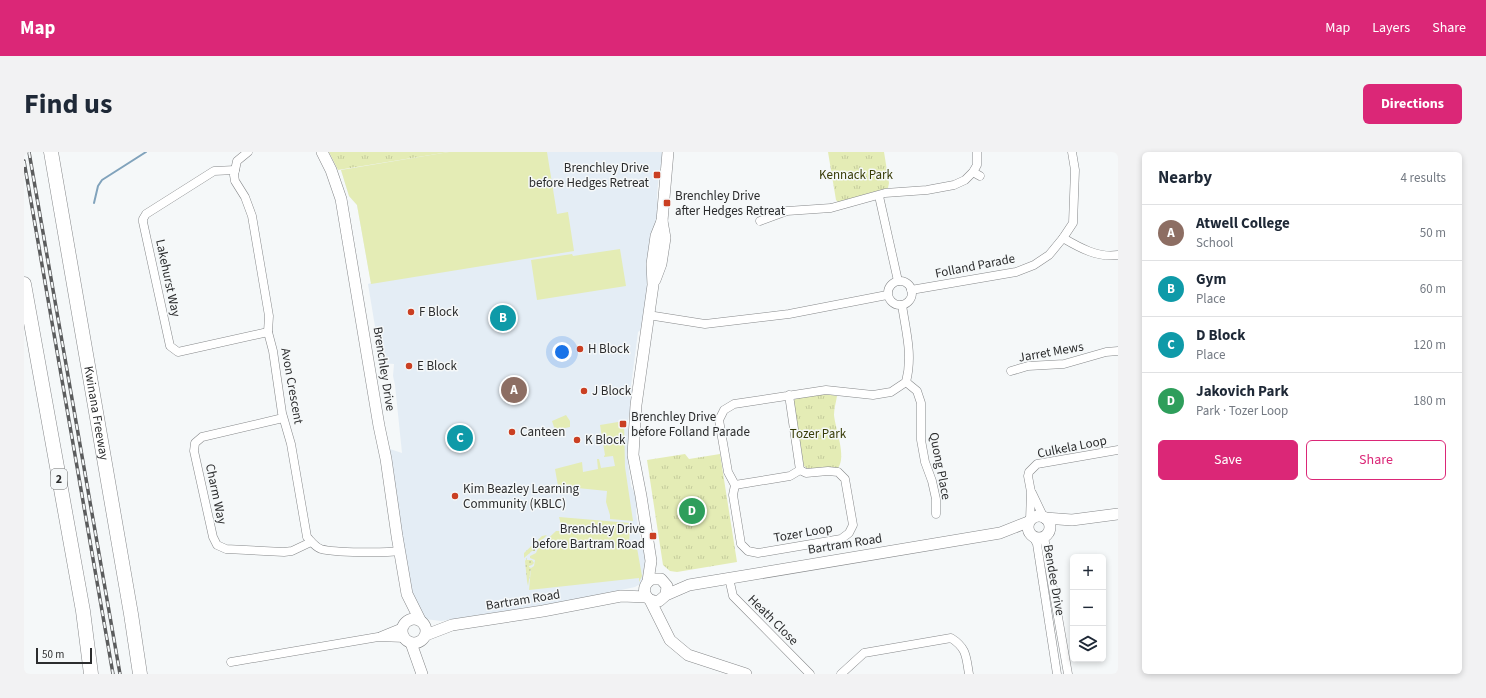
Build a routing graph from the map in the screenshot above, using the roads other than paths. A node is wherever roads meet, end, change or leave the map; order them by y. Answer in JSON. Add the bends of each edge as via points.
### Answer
{"nodes":[{"id":1,"x":50,"y":152,"type":"edge"},
{"id":2,"x":248,"y":152,"type":"edge"},
{"id":3,"x":322,"y":152,"type":"edge"},
{"id":4,"x":668,"y":152,"type":"edge"},
{"id":5,"x":977,"y":152,"type":"edge"},
{"id":6,"x":1072,"y":152,"type":"edge"},
{"id":7,"x":235,"y":170,"type":"junction"},
{"id":8,"x":879,"y":196,"type":"junction"},
{"id":9,"x":760,"y":221,"type":"dead end"},
{"id":10,"x":1063,"y":238,"type":"junction"},
{"id":11,"x":1118,"y":255,"type":"edge"},
{"id":12,"x":898,"y":281,"type":"junction"},
{"id":13,"x":24,"y":284,"type":"edge"},
{"id":14,"x":911,"y":290,"type":"junction"},
{"id":15,"x":887,"y":295,"type":"junction"},
{"id":16,"x":902,"y":305,"type":"junction"},
{"id":17,"x":648,"y":316,"type":"junction"},
{"id":18,"x":268,"y":332,"type":"junction"},
{"id":19,"x":1118,"y":351,"type":"edge"},
{"id":20,"x":1012,"y":371,"type":"dead end"},
{"id":21,"x":906,"y":382,"type":"junction"},
{"id":22,"x":789,"y":396,"type":"junction"},
{"id":23,"x":283,"y":418,"type":"junction"},
{"id":24,"x":1118,"y":450,"type":"edge"},
{"id":25,"x":800,"y":470,"type":"junction"},
{"id":26,"x":735,"y":486,"type":"junction"},
{"id":27,"x":1031,"y":492,"type":"junction"},
{"id":28,"x":936,"y":514,"type":"dead end"},
{"id":29,"x":1118,"y":514,"type":"edge"},
{"id":30,"x":1044,"y":517,"type":"junction"},
{"id":31,"x":1072,"y":520,"type":"junction"},
{"id":32,"x":1029,"y":521,"type":"junction"},
{"id":33,"x":1006,"y":531,"type":"junction"},
{"id":34,"x":1039,"y":536,"type":"junction"},
{"id":35,"x":311,"y":542,"type":"junction"},
{"id":36,"x":400,"y":551,"type":"junction"},
{"id":37,"x":651,"y":561,"type":"junction"},
{"id":38,"x":729,"y":578,"type":"junction"},
{"id":39,"x":663,"y":581,"type":"junction"},
{"id":40,"x":647,"y":583,"type":"junction"},
{"id":41,"x":689,"y":585,"type":"junction"},
{"id":42,"x":407,"y":594,"type":"junction"},
{"id":43,"x":621,"y":596,"type":"junction"},
{"id":44,"x":665,"y":597,"type":"junction"},
{"id":45,"x":648,"y":599,"type":"junction"},
{"id":46,"x":661,"y":620,"type":"junction"},
{"id":47,"x":422,"y":622,"type":"junction"},
{"id":48,"x":404,"y":625,"type":"junction"},
{"id":49,"x":452,"y":625,"type":"junction"},
{"id":50,"x":378,"y":637,"type":"junction"},
{"id":51,"x":424,"y":637,"type":"junction"},
{"id":52,"x":408,"y":641,"type":"junction"},
{"id":53,"x":231,"y":662,"type":"dead end"},
{"id":54,"x":422,"y":671,"type":"edge"},
{"id":55,"x":91,"y":674,"type":"edge"},
{"id":56,"x":140,"y":674,"type":"edge"},
{"id":57,"x":746,"y":674,"type":"edge"},
{"id":58,"x":810,"y":674,"type":"edge"},
{"id":59,"x":841,"y":674,"type":"edge"},
{"id":60,"x":969,"y":674,"type":"edge"},
{"id":61,"x":1057,"y":674,"type":"edge"},
{"id":62,"x":1068,"y":674,"type":"edge"}],
"edges":[{"from":1,"to":56,"type":"highway","name":"Kwinana Freeway"},
{"from":2,"to":7,"type":"street","via":[[237,161]]},
{"from":3,"to":36,"type":"street","name":"Brenchley Drive","via":[[341,199]]},
{"from":4,"to":17,"type":"street","via":[[662,220],[665,238],[652,264],[653,285]]},
{"from":5,"to":8,"type":"street","via":[[976,174],[954,185],[885,193]]},
{"from":6,"to":10,"type":"street","name":"Folland Parade","via":[[1075,170],[1073,223]]},
{"from":7,"to":18,"type":"street","name":"Avon Crescent","via":[[235,181],[245,197],[252,216],[269,316]]},
{"from":7,"to":18,"type":"street","name":"Lakehurst Way","via":[[214,171],[146,214],[143,218],[146,236],[170,346],[174,350],[178,352]]},
{"from":8,"to":9,"type":"street","via":[[831,208],[787,211]]},
{"from":8,"to":12,"type":"street"},
{"from":10,"to":11,"type":"street","via":[[1097,254]]},
{"from":10,"to":14,"type":"street","name":"Folland Parade","via":[[1049,255],[1034,265],[1016,272]]},
{"from":12,"to":14,"type":"street","via":[[908,284]]},
{"from":12,"to":15,"type":"street","via":[[891,284]]},
{"from":13,"to":55,"type":"highway","number":"2","via":[[82,604]]},
{"from":14,"to":16,"type":"street","via":[[909,301]]},
{"from":15,"to":16,"type":"street","via":[[895,305]]},
{"from":15,"to":17,"type":"street","via":[[789,314],[705,324]]},
{"from":16,"to":21,"type":"street","via":[[910,359]]},
{"from":17,"to":37,"type":"street","via":[[636,406],[633,455]]},
{"from":18,"to":23,"type":"street","name":"Avon Crescent"},
{"from":19,"to":20,"type":"street","name":"Jarret Mews","via":[[1064,364],[1028,366]]},
{"from":21,"to":22,"type":"street","via":[[891,392],[874,395],[826,390]]},
{"from":21,"to":28,"type":"street","name":"Quong Place","via":[[917,391],[921,403],[921,440],[925,462],[934,487]]},
{"from":22,"to":25,"type":"street"},
{"from":22,"to":26,"type":"street","via":[[734,404],[724,410],[719,420],[728,472]]},
{"from":23,"to":35,"type":"street","name":"Avon Crescent","via":[[291,444],[305,532]]},
{"from":23,"to":35,"type":"street","name":"Charm Way","via":[[202,437],[195,443],[194,451],[213,537],[217,545],[226,549],[284,552]]},
{"from":24,"to":27,"type":"street","name":"Culkela Loop","via":[[1037,464],[1028,476]]},
{"from":25,"to":26,"type":"street","via":[[790,476]]},
{"from":25,"to":26,"type":"street","name":"Tozer Loop","via":[[806,473],[838,472],[845,479],[852,525],[849,533],[841,539],[758,553],[748,551],[741,544],[733,495]]},
{"from":27,"to":30,"type":"street","name":"Culkela Loop"},
{"from":27,"to":32,"type":"street","name":"Culkela Loop"},
{"from":29,"to":31,"type":"street"},
{"from":30,"to":31,"type":"street"},
{"from":30,"to":32,"type":"street","via":[[1037,516]]},
{"from":30,"to":34,"type":"street","via":[[1050,526]]},
{"from":31,"to":34,"type":"street"},
{"from":32,"to":33,"type":"street","name":"Bartram Road"},
{"from":32,"to":34,"type":"street","via":[[1027,530]]},
{"from":33,"to":34,"type":"street","name":"Bartram Road"},
{"from":33,"to":38,"type":"street","name":"Bartram Road"},
{"from":34,"to":61,"type":"street","name":"Bendee Drive","via":[[1037,544]]},
{"from":34,"to":62,"type":"street","name":"Bendee Drive"},
{"from":35,"to":36,"type":"street","via":[[321,549],[328,550]]},
{"from":36,"to":42,"type":"street","name":"Brenchley Drive"},
{"from":37,"to":39,"type":"street"},
{"from":37,"to":40,"type":"street"},
{"from":38,"to":41,"type":"street","name":"Bartram Road"},
{"from":38,"to":58,"type":"street","name":"Heath Close","via":[[733,596]]},
{"from":39,"to":40,"type":"street","via":[[657,578]]},
{"from":39,"to":41,"type":"street","name":"Bartram Road"},
{"from":39,"to":44,"type":"street","via":[[668,591]]},
{"from":40,"to":43,"type":"street","name":"Bartram Road"},
{"from":40,"to":45,"type":"street","via":[[644,594]]},
{"from":41,"to":44,"type":"street","name":"Bartram Road"},
{"from":42,"to":47,"type":"street","name":"Brenchley Drive"},
{"from":42,"to":48,"type":"street","name":"Brenchley Drive"},
{"from":43,"to":45,"type":"street","name":"Bartram Road"},
{"from":43,"to":49,"type":"street","name":"Bartram Road"},
{"from":44,"to":45,"type":"street","via":[[659,601]]},
{"from":44,"to":46,"type":"street"},
{"from":45,"to":46,"type":"street"},
{"from":46,"to":57,"type":"street","via":[[670,640],[688,655]]},
{"from":47,"to":48,"type":"street","via":[[412,619]]},
{"from":47,"to":49,"type":"street","name":"Bartram Road"},
{"from":47,"to":51,"type":"street","via":[[426,626]]},
{"from":48,"to":50,"type":"street"},
{"from":48,"to":52,"type":"street","via":[[403,635]]},
{"from":49,"to":51,"type":"street","name":"Bartram Road"},
{"from":50,"to":52,"type":"street"},
{"from":50,"to":53,"type":"street"},
{"from":51,"to":52,"type":"street","via":[[415,643]]},
{"from":51,"to":54,"type":"street"},
{"from":52,"to":54,"type":"street"},
{"from":59,"to":60,"type":"street","via":[[864,653],[951,638],[965,650]]}]}
